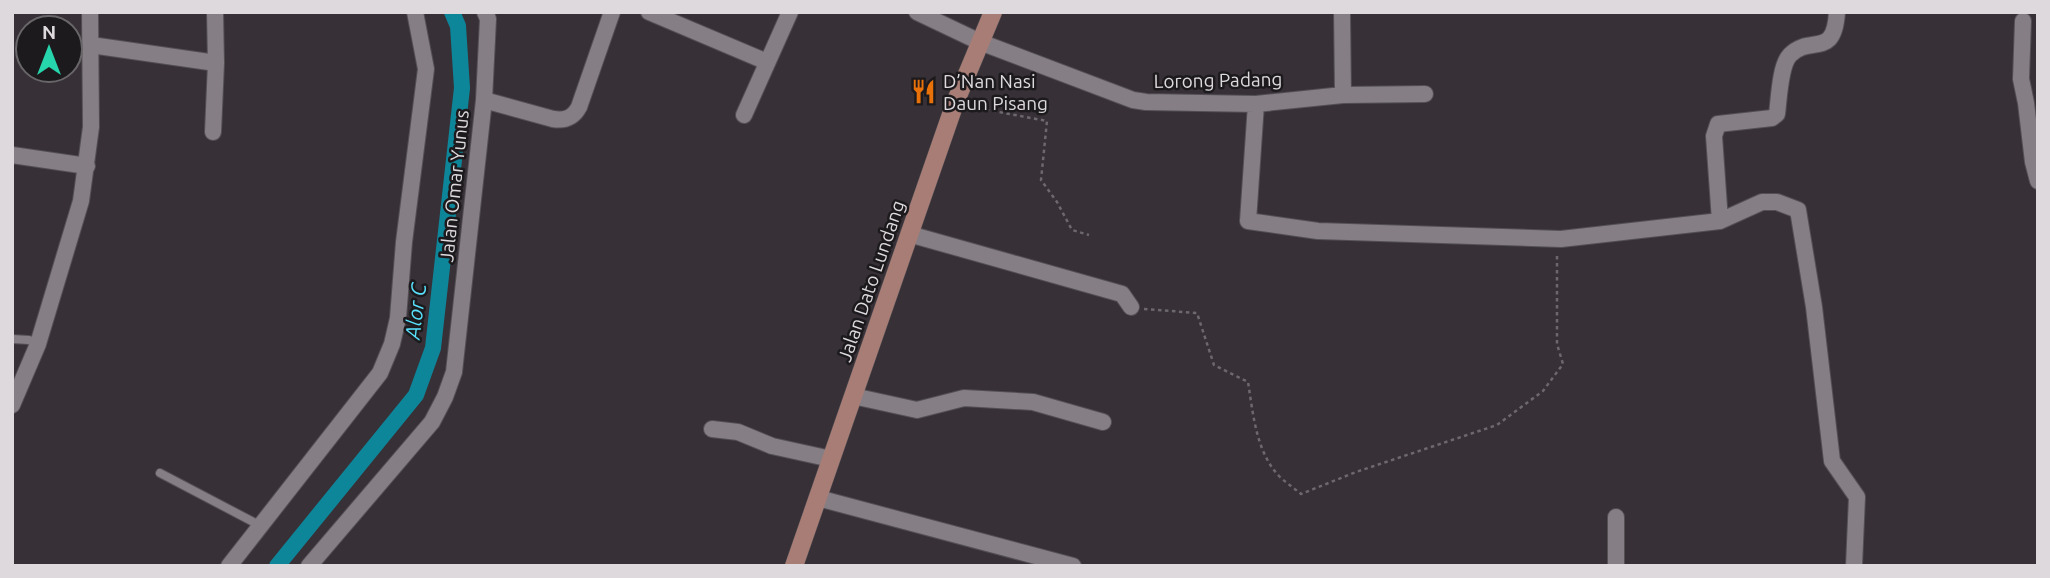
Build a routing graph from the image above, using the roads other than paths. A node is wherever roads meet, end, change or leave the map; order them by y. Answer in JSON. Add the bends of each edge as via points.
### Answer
{"nodes":[{"id":1,"x":90,"y":12,"type":"edge"},
{"id":2,"x":215,"y":12,"type":"edge"},
{"id":3,"x":415,"y":12,"type":"edge"},
{"id":4,"x":485,"y":12,"type":"edge"},
{"id":5,"x":612,"y":12,"type":"edge"},
{"id":6,"x":649,"y":12,"type":"edge"},
{"id":7,"x":790,"y":12,"type":"edge"},
{"id":8,"x":918,"y":12,"type":"edge"},
{"id":9,"x":993,"y":12,"type":"edge"},
{"id":10,"x":1342,"y":12,"type":"edge"},
{"id":11,"x":1837,"y":12,"type":"edge"},
{"id":12,"x":2023,"y":21,"type":"dead end"},
{"id":13,"x":981,"y":42,"type":"junction"},
{"id":14,"x":91,"y":45,"type":"junction"},
{"id":15,"x":767,"y":62,"type":"junction"},
{"id":16,"x":216,"y":63,"type":"junction"},
{"id":17,"x":1425,"y":93,"type":"dead end"},
{"id":18,"x":1343,"y":95,"type":"junction"},
{"id":19,"x":484,"y":100,"type":"junction"},
{"id":20,"x":1256,"y":104,"type":"junction"},
{"id":21,"x":744,"y":115,"type":"dead end"},
{"id":22,"x":213,"y":132,"type":"dead end"},
{"id":23,"x":12,"y":155,"type":"edge"},
{"id":24,"x":87,"y":166,"type":"junction"},
{"id":25,"x":2038,"y":181,"type":"edge"},
{"id":26,"x":1720,"y":221,"type":"junction"},
{"id":27,"x":909,"y":234,"type":"junction"},
{"id":28,"x":1131,"y":307,"type":"road end"},
{"id":29,"x":12,"y":339,"type":"edge"},
{"id":30,"x":38,"y":344,"type":"junction"},
{"id":31,"x":853,"y":396,"type":"junction"},
{"id":32,"x":12,"y":405,"type":"edge"},
{"id":33,"x":1103,"y":422,"type":"dead end"},
{"id":34,"x":712,"y":429,"type":"dead end"},
{"id":35,"x":831,"y":459,"type":"junction"},
{"id":36,"x":160,"y":473,"type":"dead end"},
{"id":37,"x":818,"y":498,"type":"junction"},
{"id":38,"x":1616,"y":517,"type":"dead end"},
{"id":39,"x":261,"y":526,"type":"junction"},
{"id":40,"x":229,"y":566,"type":"edge"},
{"id":41,"x":309,"y":566,"type":"edge"},
{"id":42,"x":794,"y":566,"type":"edge"},
{"id":43,"x":1073,"y":566,"type":"edge"},
{"id":44,"x":1616,"y":566,"type":"edge"},
{"id":45,"x":1854,"y":566,"type":"edge"}],
"edges":[{"from":1,"to":14,"type":"street"},
{"from":2,"to":16,"type":"street"},
{"from":3,"to":39,"type":"street","via":[[426,69],[392,344],[380,373]]},
{"from":4,"to":19,"type":"street","name":"Jalan Omar Yunus"},
{"from":5,"to":19,"type":"street","via":[[572,116],[552,119]]},
{"from":6,"to":15,"type":"street"},
{"from":7,"to":15,"type":"street"},
{"from":8,"to":13,"type":"street","name":"Lorong Padang"},
{"from":9,"to":13,"type":"main road","name":"Jalan Dato Lundang"},
{"from":10,"to":18,"type":"street"},
{"from":11,"to":26,"type":"street","via":[[1830,38],[1799,49],[1784,65],[1777,114],[1718,124],[1714,136]]},
{"from":12,"to":25,"type":"street","via":[[2021,79]]},
{"from":13,"to":20,"type":"street","name":"Lorong Padang","via":[[1133,100]]},
{"from":13,"to":27,"type":"main road","name":"Jalan Dato Lundang"},
{"from":14,"to":16,"type":"street"},
{"from":14,"to":24,"type":"street"},
{"from":15,"to":21,"type":"street"},
{"from":16,"to":22,"type":"street"},
{"from":17,"to":18,"type":"street","name":"Lorong Padang"},
{"from":18,"to":20,"type":"street","name":"Lorong Padang"},
{"from":19,"to":41,"type":"street","name":"Jalan Omar Yunus","via":[[454,372],[446,397],[432,422]]},
{"from":20,"to":26,"type":"street","via":[[1248,221],[1318,231],[1557,239]]},
{"from":23,"to":24,"type":"street"},
{"from":24,"to":30,"type":"street"},
{"from":26,"to":45,"type":"street","via":[[1762,202],[1798,210],[1832,461],[1857,497]]},
{"from":27,"to":28,"type":"street","via":[[1122,295]]},
{"from":27,"to":31,"type":"main road","name":"Jalan Dato Lundang"},
{"from":29,"to":30,"type":"lane"},
{"from":30,"to":32,"type":"street"},
{"from":31,"to":33,"type":"street","via":[[917,410],[964,398],[1033,402]]},
{"from":31,"to":35,"type":"main road","name":"Jalan Dato Lundang"},
{"from":34,"to":35,"type":"street"},
{"from":35,"to":37,"type":"main road","name":"Jalan Dato Lundang"},
{"from":36,"to":39,"type":"lane"},
{"from":37,"to":42,"type":"main road","name":"Jalan Dato Lundang"},
{"from":37,"to":43,"type":"street"},
{"from":38,"to":44,"type":"street"},
{"from":39,"to":40,"type":"street"}]}
